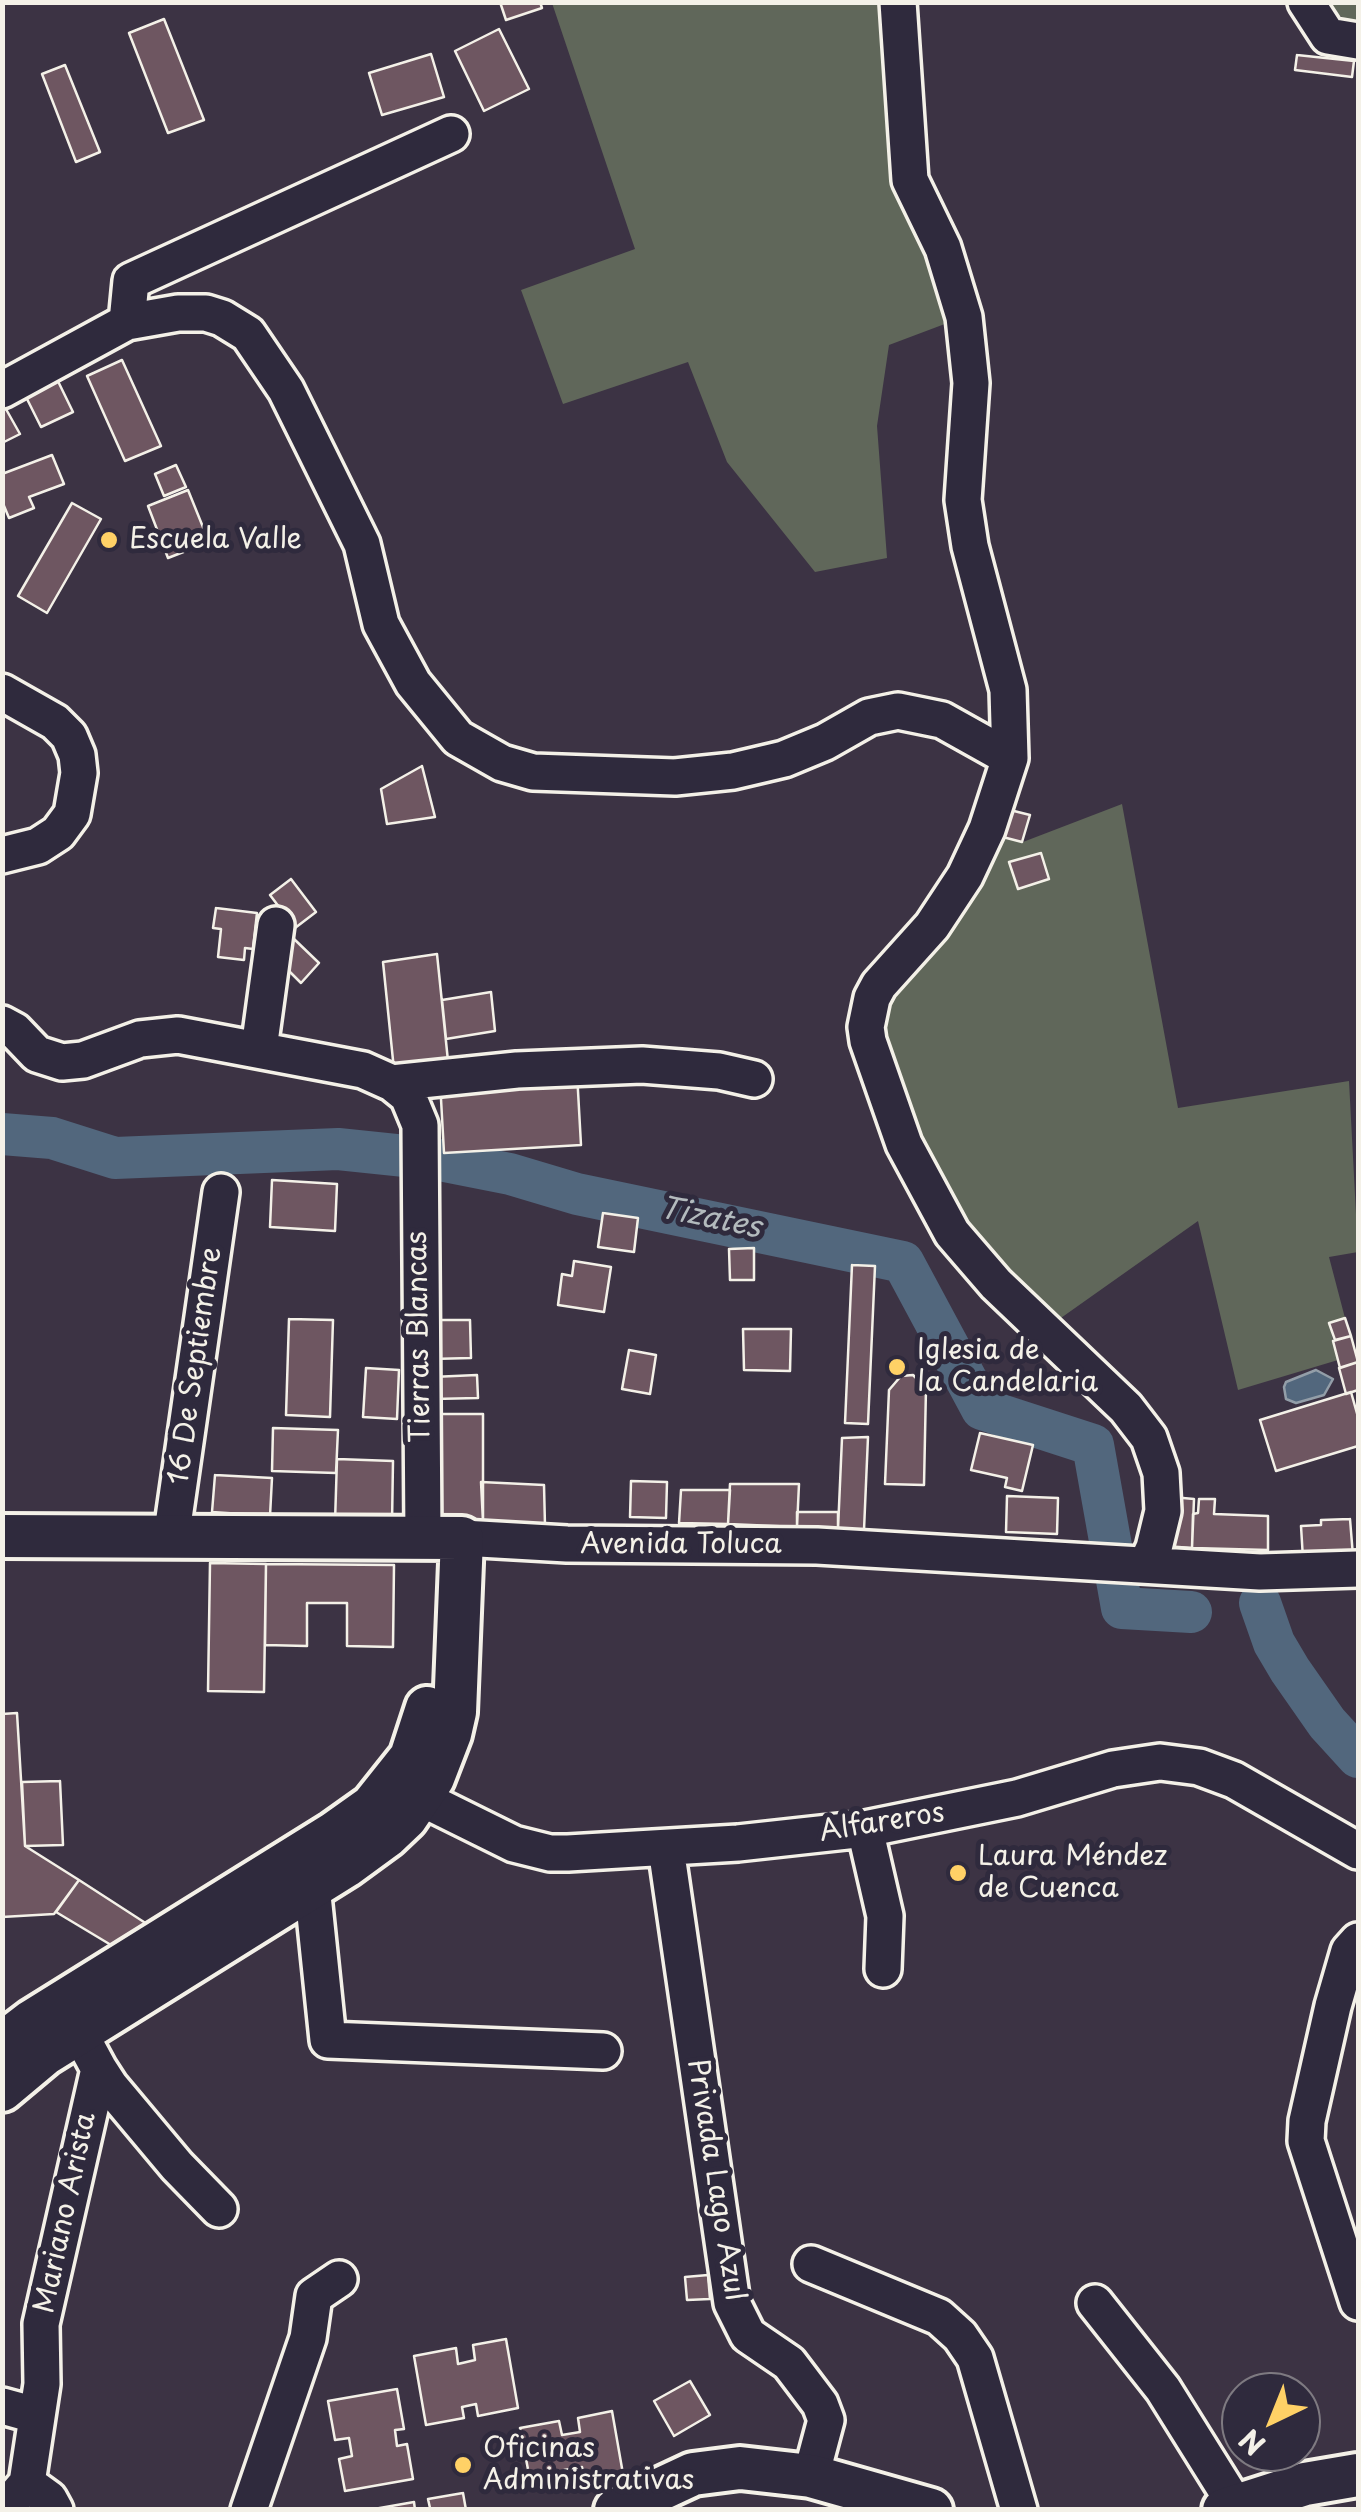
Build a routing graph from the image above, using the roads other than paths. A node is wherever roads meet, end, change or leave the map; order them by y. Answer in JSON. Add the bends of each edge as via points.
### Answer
{"nodes":[{"id":1,"x":898,"y":2,"type":"edge"},
{"id":2,"x":1306,"y":2,"type":"edge"},
{"id":3,"x":1358,"y":41,"type":"edge"},
{"id":4,"x":452,"y":134,"type":"dead end"},
{"id":5,"x":127,"y":322,"type":"junction"},
{"id":6,"x":2,"y":390,"type":"edge"},
{"id":7,"x":2,"y":692,"type":"edge"},
{"id":8,"x":1010,"y":758,"type":"junction"},
{"id":9,"x":2,"y":855,"type":"edge"},
{"id":10,"x":276,"y":925,"type":"dead end"},
{"id":11,"x":2,"y":1024,"type":"edge"},
{"id":12,"x":260,"y":1049,"type":"junction"},
{"id":13,"x":754,"y":1079,"type":"dead end"},
{"id":14,"x":392,"y":1083,"type":"junction"},
{"id":15,"x":221,"y":1192,"type":"dead end"},
{"id":16,"x":2,"y":1536,"type":"edge"},
{"id":17,"x":440,"y":1538,"type":"junction"},
{"id":18,"x":171,"y":1539,"type":"junction"},
{"id":19,"x":1125,"y":1564,"type":"junction"},
{"id":20,"x":1358,"y":1569,"type":"edge"},
{"id":21,"x":409,"y":1789,"type":"junction"},
{"id":22,"x":865,"y":1830,"type":"junction"},
{"id":23,"x":666,"y":1848,"type":"junction"},
{"id":24,"x":1358,"y":1851,"type":"edge"},
{"id":25,"x":312,"y":1886,"type":"junction"},
{"id":26,"x":1358,"y":1942,"type":"edge"},
{"id":27,"x":883,"y":1969,"type":"dead end"},
{"id":28,"x":89,"y":2051,"type":"junction"},
{"id":29,"x":604,"y":2051,"type":"dead end"},
{"id":30,"x":9,"y":2068,"type":"edge"},
{"id":31,"x":219,"y":2209,"type":"dead end"},
{"id":32,"x":811,"y":2264,"type":"dead end"},
{"id":33,"x":339,"y":2278,"type":"dead end"},
{"id":34,"x":1358,"y":2302,"type":"edge"},
{"id":35,"x":1094,"y":2303,"type":"dead end"},
{"id":36,"x":19,"y":2410,"type":"edge"},
{"id":37,"x":1358,"y":2475,"type":"edge"},
{"id":38,"x":811,"y":2476,"type":"junction"},
{"id":39,"x":14,"y":2495,"type":"edge"},
{"id":40,"x":1358,"y":2500,"type":"edge"},
{"id":41,"x":1310,"y":2503,"type":"edge"},
{"id":42,"x":1230,"y":2508,"type":"edge"},
{"id":43,"x":56,"y":2510,"type":"edge"},
{"id":44,"x":249,"y":2510,"type":"edge"},
{"id":45,"x":616,"y":2510,"type":"edge"},
{"id":46,"x":675,"y":2510,"type":"edge"},
{"id":47,"x":843,"y":2510,"type":"edge"},
{"id":48,"x":930,"y":2510,"type":"edge"},
{"id":49,"x":1019,"y":2510,"type":"edge"}],
"edges":[{"from":1,"to":8,"type":"street","via":[[910,180],[943,248],[964,317],[972,383],[963,500],[1008,690]]},
{"from":2,"to":3,"type":"street","via":[[1328,36]]},
{"from":4,"to":5,"type":"street","via":[[131,281]]},
{"from":5,"to":6,"type":"street"},
{"from":5,"to":8,"type":"street","via":[[206,313],[237,325],[258,344],[362,544],[381,624],[413,683],[458,738],[502,764],[533,772],[733,772],[804,752],[869,717],[898,711],[942,720]]},
{"from":7,"to":9,"type":"street","via":[[56,722],[74,746],[79,774],[72,814],[58,833]]},
{"from":8,"to":19,"type":"street","via":[[965,876],[932,926],[878,985],[868,1042],[904,1144],[952,1233],[1148,1438],[1164,1492],[1160,1529]]},
{"from":10,"to":12,"type":"street"},
{"from":11,"to":12,"type":"street","via":[[36,1054],[62,1062],[178,1035]]},
{"from":12,"to":14,"type":"street","via":[[364,1070]]},
{"from":13,"to":14,"type":"street","via":[[642,1065]]},
{"from":14,"to":17,"type":"street","name":"Tierras Blancas","via":[[414,1104],[419,1136]]},
{"from":15,"to":18,"type":"street","name":"16 De Septiembre"},
{"from":16,"to":18,"type":"main road","name":"Avenida Toluca"},
{"from":17,"to":18,"type":"main road","name":"Avenida Toluca"},
{"from":17,"to":19,"type":"street","name":"Avenida Toluca","via":[[817,1546]]},
{"from":17,"to":21,"type":"main road","via":[[455,1712],[443,1757]]},
{"from":19,"to":20,"type":"street","name":"Avenida Toluca","via":[[1260,1572]]},
{"from":21,"to":23,"type":"street","name":"Alfareros","via":[[532,1850]]},
{"from":21,"to":25,"type":"main road","via":[[387,1836]]},
{"from":21,"to":30,"type":"main road","via":[[32,2021]]},
{"from":22,"to":23,"type":"street","name":"Alfareros"},
{"from":22,"to":24,"type":"street","name":"Alfareros","via":[[1160,1762],[1234,1780]]},
{"from":22,"to":27,"type":"street","via":[[885,1916]]},
{"from":23,"to":38,"type":"street","name":"Privada Lago Azul","via":[[732,2303],[748,2336],[789,2364],[820,2404],[826,2420]]},
{"from":25,"to":28,"type":"main road"},
{"from":25,"to":29,"type":"street","via":[[328,2040]]},
{"from":26,"to":34,"type":"street","via":[[1349,1951],[1333,2006],[1306,2141]]},
{"from":28,"to":30,"type":"main road"},
{"from":28,"to":31,"type":"street","via":[[177,2166]]},
{"from":28,"to":36,"type":"street","name":"Mariano Arista","via":[[41,2324],[42,2384]]},
{"from":32,"to":49,"type":"street","via":[[939,2318],[960,2336],[976,2358]]},
{"from":33,"to":44,"type":"street","via":[[314,2296],[308,2338]]},
{"from":35,"to":42,"type":"street","via":[[1163,2389]]},
{"from":36,"to":39,"type":"street","name":"Mariano Arista"},
{"from":37,"to":41,"type":"main road"},
{"from":38,"to":45,"type":"main road","via":[[717,2469],[669,2482]]},
{"from":38,"to":48,"type":"main road"},
{"from":39,"to":43,"type":"street","via":[[49,2498]]},
{"from":40,"to":41,"type":"main road"},
{"from":41,"to":42,"type":"main road"},
{"from":46,"to":47,"type":"main road","via":[[743,2493]]}]}
